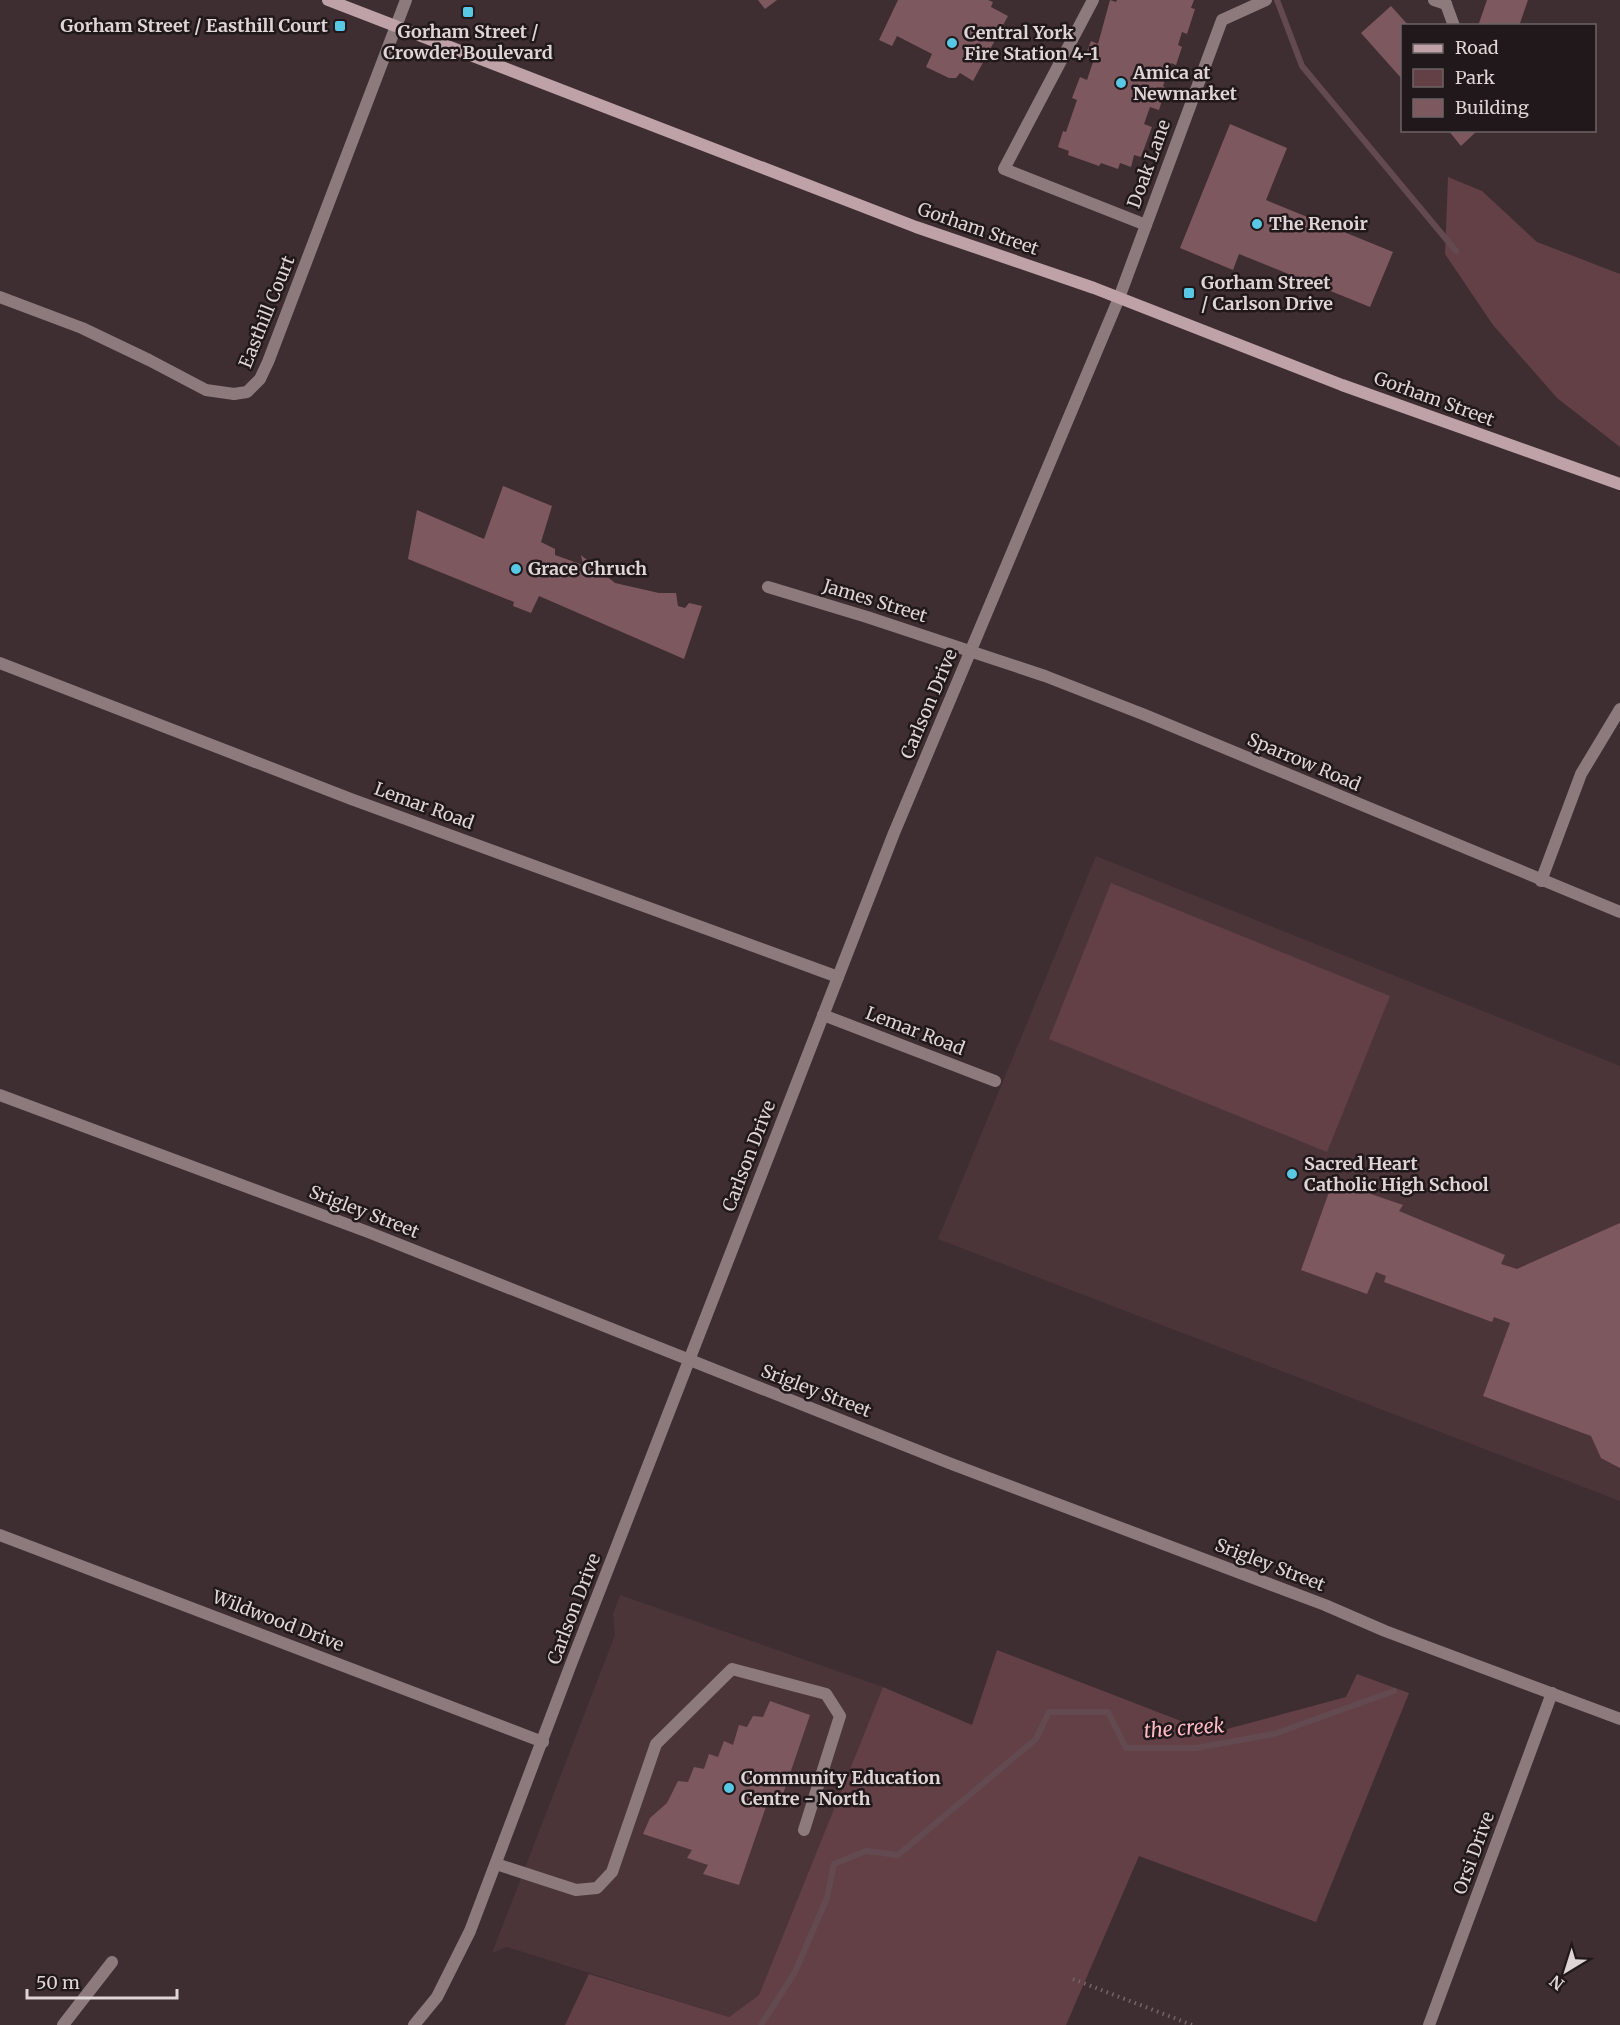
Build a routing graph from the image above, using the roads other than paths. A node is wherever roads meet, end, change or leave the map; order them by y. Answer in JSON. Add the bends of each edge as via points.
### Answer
{"nodes":[{"id":1,"x":328,"y":0,"type":"edge"},
{"id":2,"x":406,"y":0,"type":"edge"},
{"id":3,"x":1093,"y":0,"type":"edge"},
{"id":4,"x":1266,"y":0,"type":"edge"},
{"id":5,"x":1443,"y":1,"type":"edge"},
{"id":6,"x":1453,"y":24,"type":"edge"},
{"id":7,"x":397,"y":26,"type":"junction"},
{"id":8,"x":1146,"y":225,"type":"junction"},
{"id":9,"x":0,"y":297,"type":"edge"},
{"id":10,"x":1119,"y":298,"type":"junction"},
{"id":11,"x":1620,"y":484,"type":"edge"},
{"id":12,"x":768,"y":586,"type":"dead end"},
{"id":13,"x":971,"y":651,"type":"junction"},
{"id":14,"x":0,"y":663,"type":"edge"},
{"id":15,"x":1620,"y":709,"type":"edge"},
{"id":16,"x":1541,"y":881,"type":"junction"},
{"id":17,"x":1620,"y":912,"type":"edge"},
{"id":18,"x":838,"y":977,"type":"junction"},
{"id":19,"x":823,"y":1015,"type":"junction"},
{"id":20,"x":994,"y":1081,"type":"dead end"},
{"id":21,"x":0,"y":1095,"type":"edge"},
{"id":22,"x":690,"y":1361,"type":"junction"},
{"id":23,"x":0,"y":1535,"type":"edge"},
{"id":24,"x":1552,"y":1693,"type":"junction"},
{"id":25,"x":1620,"y":1719,"type":"edge"},
{"id":26,"x":543,"y":1742,"type":"junction"},
{"id":27,"x":804,"y":1830,"type":"dead end"},
{"id":28,"x":496,"y":1864,"type":"junction"},
{"id":29,"x":112,"y":1962,"type":"dead end"},
{"id":30,"x":63,"y":2025,"type":"edge"},
{"id":31,"x":414,"y":2025,"type":"edge"},
{"id":32,"x":1429,"y":2025,"type":"edge"}],
"edges":[{"from":1,"to":7,"type":"main road","name":"Gorham Street"},
{"from":2,"to":7,"type":"street"},
{"from":3,"to":8,"type":"street","via":[[1004,169]]},
{"from":4,"to":8,"type":"street","name":"Doak Lane","via":[[1222,20]]},
{"from":5,"to":6,"type":"street"},
{"from":7,"to":9,"type":"street","name":"Easthill Court","via":[[268,362],[260,380],[247,393],[206,390],[82,328]]},
{"from":7,"to":10,"type":"main road","name":"Gorham Street","via":[[916,227]]},
{"from":8,"to":10,"type":"street","name":"Doak Lane"},
{"from":10,"to":11,"type":"main road","name":"Gorham Street","via":[[1342,385]]},
{"from":10,"to":13,"type":"street","name":"Carlson Drive"},
{"from":12,"to":13,"type":"street","name":"James Street"},
{"from":13,"to":16,"type":"street","name":"Sparrow Road","via":[[1145,715]]},
{"from":13,"to":18,"type":"street","name":"Carlson Drive"},
{"from":14,"to":18,"type":"street","name":"Lemar Road","via":[[351,799]]},
{"from":15,"to":16,"type":"street","via":[[1581,774]]},
{"from":16,"to":17,"type":"street","name":"Sparrow Road"},
{"from":18,"to":19,"type":"street","name":"Carlson Drive"},
{"from":19,"to":20,"type":"street","name":"Lemar Road"},
{"from":19,"to":22,"type":"street","name":"Carlson Drive"},
{"from":21,"to":22,"type":"street","name":"Srigley Street","via":[[368,1232]]},
{"from":22,"to":24,"type":"street","name":"Srigley Street"},
{"from":22,"to":26,"type":"street","name":"Carlson Drive"},
{"from":23,"to":26,"type":"street","name":"Wildwood Drive"},
{"from":24,"to":25,"type":"street","name":"Srigley Street"},
{"from":24,"to":32,"type":"street","name":"Orsi Drive"},
{"from":26,"to":28,"type":"street","name":"Carlson Drive"},
{"from":27,"to":28,"type":"street","via":[[840,1716],[826,1694],[732,1669],[656,1744],[612,1872],[597,1888],[576,1890]]},
{"from":28,"to":31,"type":"street","name":"Carlson Drive","via":[[466,1941],[437,1997]]},
{"from":29,"to":30,"type":"street"}]}
